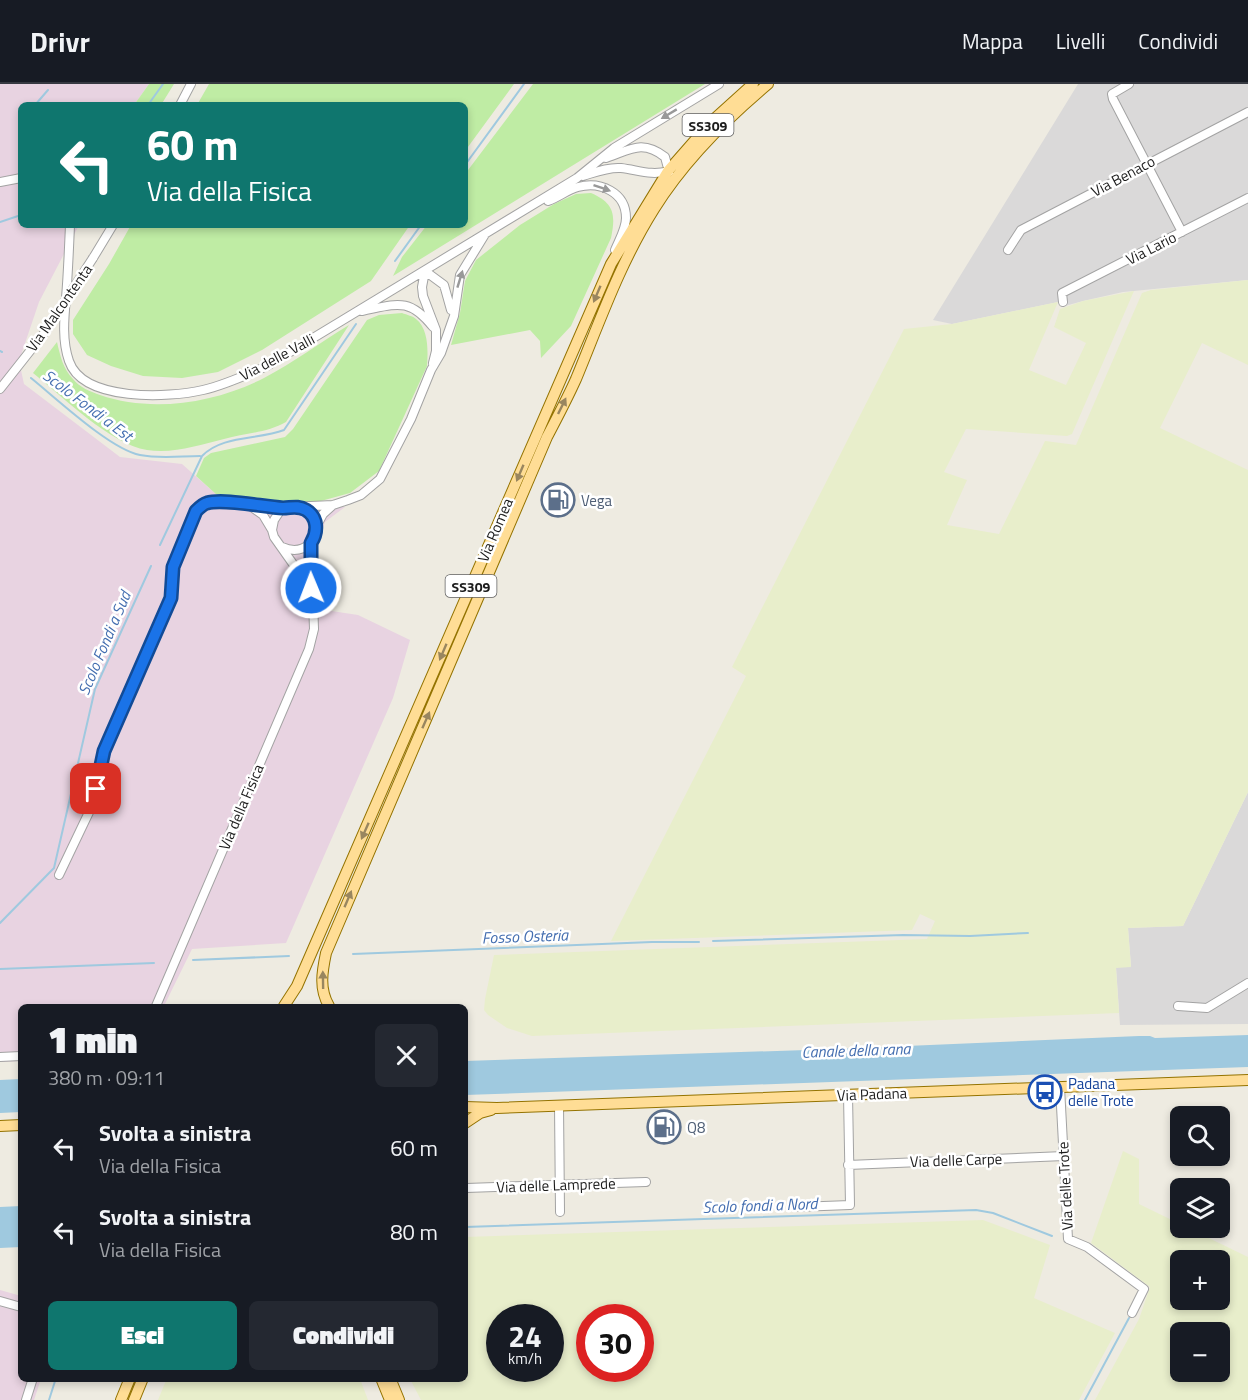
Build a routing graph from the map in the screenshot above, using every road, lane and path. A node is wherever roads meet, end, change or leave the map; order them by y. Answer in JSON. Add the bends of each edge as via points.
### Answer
{"nodes":[{"id":1,"x":191,"y":84,"type":"edge"},
{"id":2,"x":719,"y":84,"type":"edge"},
{"id":3,"x":753,"y":84,"type":"edge"},
{"id":4,"x":768,"y":84,"type":"edge"},
{"id":5,"x":1129,"y":84,"type":"edge"},
{"id":6,"x":182,"y":102,"type":"edge"},
{"id":7,"x":1248,"y":112,"type":"edge"},
{"id":8,"x":599,"y":160,"type":"junction"},
{"id":9,"x":1146,"y":164,"type":"junction"},
{"id":10,"x":672,"y":174,"type":"junction"},
{"id":11,"x":577,"y":178,"type":"junction"},
{"id":12,"x":18,"y":179,"type":"edge"},
{"id":13,"x":0,"y":182,"type":"edge"},
{"id":14,"x":1248,"y":198,"type":"edge"},
{"id":15,"x":528,"y":208,"type":"junction"},
{"id":16,"x":70,"y":228,"type":"edge"},
{"id":17,"x":111,"y":228,"type":"edge"},
{"id":18,"x":1182,"y":232,"type":"junction"},
{"id":19,"x":485,"y":234,"type":"junction"},
{"id":20,"x":1008,"y":250,"type":"dead end"},
{"id":21,"x":611,"y":264,"type":"junction"},
{"id":22,"x":425,"y":271,"type":"junction"},
{"id":23,"x":1063,"y":302,"type":"dead end"},
{"id":24,"x":356,"y":312,"type":"junction"},
{"id":25,"x":436,"y":330,"type":"junction"},
{"id":26,"x":450,"y":330,"type":"junction"},
{"id":27,"x":431,"y":370,"type":"junction"},
{"id":28,"x":0,"y":389,"type":"edge"},
{"id":29,"x":249,"y":504,"type":"junction"},
{"id":30,"x":333,"y":505,"type":"junction"},
{"id":31,"x":300,"y":507,"type":"junction"},
{"id":32,"x":286,"y":508,"type":"junction"},
{"id":33,"x":316,"y":527,"type":"junction"},
{"id":34,"x":272,"y":530,"type":"junction"},
{"id":35,"x":311,"y":543,"type":"junction"},
{"id":36,"x":282,"y":547,"type":"junction"},
{"id":37,"x":312,"y":605,"type":"junction"},
{"id":38,"x":59,"y":875,"type":"dead end"},
{"id":39,"x":1248,"y":983,"type":"edge"},
{"id":40,"x":157,"y":1004,"type":"edge"},
{"id":41,"x":285,"y":1004,"type":"edge"},
{"id":42,"x":328,"y":1004,"type":"edge"},
{"id":43,"x":1178,"y":1006,"type":"dead end"},
{"id":44,"x":18,"y":1056,"type":"edge"},
{"id":45,"x":0,"y":1057,"type":"edge"},
{"id":46,"x":1248,"y":1080,"type":"edge"},
{"id":47,"x":1060,"y":1087,"type":"junction"},
{"id":48,"x":848,"y":1095,"type":"junction"},
{"id":49,"x":559,"y":1105,"type":"junction"},
{"id":50,"x":468,"y":1107,"type":"edge"},
{"id":51,"x":497,"y":1108,"type":"junction"},
{"id":52,"x":468,"y":1121,"type":"edge"},
{"id":53,"x":18,"y":1125,"type":"edge"},
{"id":54,"x":0,"y":1126,"type":"edge"},
{"id":55,"x":1064,"y":1156,"type":"junction"},
{"id":56,"x":848,"y":1165,"type":"junction"},
{"id":57,"x":646,"y":1182,"type":"dead end"},
{"id":58,"x":560,"y":1185,"type":"junction"},
{"id":59,"x":468,"y":1188,"type":"edge"},
{"id":60,"x":797,"y":1207,"type":"dead end"},
{"id":61,"x":560,"y":1212,"type":"dead end"},
{"id":62,"x":0,"y":1301,"type":"edge"},
{"id":63,"x":18,"y":1306,"type":"edge"},
{"id":64,"x":1132,"y":1313,"type":"dead end"},
{"id":65,"x":32,"y":1382,"type":"edge"},
{"id":66,"x":128,"y":1382,"type":"edge"},
{"id":67,"x":141,"y":1382,"type":"edge"},
{"id":68,"x":383,"y":1382,"type":"edge"},
{"id":69,"x":392,"y":1382,"type":"edge"},
{"id":70,"x":26,"y":1400,"type":"edge"},
{"id":71,"x":121,"y":1400,"type":"edge"},
{"id":72,"x":134,"y":1400,"type":"edge"},
{"id":73,"x":390,"y":1400,"type":"edge"},
{"id":74,"x":399,"y":1400,"type":"edge"}],
"edges":[{"from":1,"to":6,"type":"street"},
{"from":2,"to":8,"type":"street","name":"Via delle Valli","one_way":true},
{"from":3,"to":10,"type":"main road","name":"Via Romea","number":"SS309","via":[[711,122]]},
{"from":4,"to":10,"type":"main road","name":"Via Romea","number":"SS309"},
{"from":5,"to":9,"type":"street","via":[[1112,94],[1113,99]]},
{"from":7,"to":9,"type":"street","name":"Via Benaco"},
{"from":8,"to":10,"type":"street","name":"Via delle Valli","via":[[633,147],[648,147],[665,157]]},
{"from":8,"to":11,"type":"street","name":"Via delle Valli"},
{"from":9,"to":18,"type":"street"},
{"from":9,"to":20,"type":"street","name":"Via Benaco","via":[[1021,230]]},
{"from":10,"to":11,"type":"street","name":"Via delle Valli","via":[[606,168]]},
{"from":10,"to":21,"type":"main road","name":"Via Romea","number":"SS309"},
{"from":42,"to":10,"type":"main road","name":"Via Romea","number":"SS309","one_way":true,"via":[[323,993],[322,971],[326,953],[602,310]]},
{"from":11,"to":15,"type":"street","name":"Via delle Valli"},
{"from":12,"to":13,"type":"street"},
{"from":14,"to":18,"type":"street","name":"Via Lario"},
{"from":15,"to":19,"type":"street","name":"Via delle Valli"},
{"from":15,"to":21,"type":"street","name":"Via delle Valli","one_way":true,"via":[[592,184],[606,187],[616,194],[626,218]]},
{"from":16,"to":24,"type":"street","name":"Via delle Valli","via":[[64,342],[69,363],[79,376],[120,393],[170,395],[230,382],[267,366]]},
{"from":17,"to":28,"type":"street","name":"Via Malcontenta","bridge":true,"via":[[45,332]]},
{"from":18,"to":23,"type":"street","name":"Via Lario","via":[[1062,293]]},
{"from":19,"to":22,"type":"street","name":"Via delle Valli"},
{"from":26,"to":19,"type":"street","one_way":true,"via":[[460,275]]},
{"from":21,"to":41,"type":"main road","name":"Via Romea","number":"SS309","one_way":true,"via":[[297,986]]},
{"from":22,"to":24,"type":"street","name":"Via delle Valli"},
{"from":22,"to":25,"type":"street","via":[[423,296]]},
{"from":22,"to":26,"type":"street","via":[[440,281],[448,294]]},
{"from":24,"to":25,"type":"street","via":[[406,305],[423,314]]},
{"from":25,"to":27,"type":"street"},
{"from":26,"to":27,"type":"street"},
{"from":27,"to":30,"type":"street","via":[[380,479],[361,495]]},
{"from":29,"to":32,"type":"street"},
{"from":29,"to":34,"type":"street","name":"Via della Fisica","via":[[263,515]]},
{"from":29,"to":38,"type":"street","via":[[207,502],[196,511],[173,567],[171,598],[104,751],[92,808]]},
{"from":30,"to":31,"type":"street"},
{"from":30,"to":33,"type":"street","name":"Via della Fisica"},
{"from":31,"to":32,"type":"street"},
{"from":31,"to":33,"type":"street","via":[[311,514]]},
{"from":32,"to":34,"type":"street","via":[[276,517]]},
{"from":33,"to":35,"type":"street","name":"Via della Fisica"},
{"from":34,"to":36,"type":"street","name":"Via della Fisica"},
{"from":35,"to":36,"type":"street","via":[[299,550]]},
{"from":35,"to":37,"type":"street","name":"Via della Fisica"},
{"from":36,"to":37,"type":"street","name":"Via della Fisica","via":[[298,571]]},
{"from":37,"to":40,"type":"street","name":"Via della Fisica","via":[[314,628],[309,649]]},
{"from":39,"to":43,"type":"street","via":[[1208,1008]]},
{"from":44,"to":45,"type":"street"},
{"from":46,"to":47,"type":"main road","name":"Via Padana"},
{"from":47,"to":48,"type":"main road","name":"Via Padana"},
{"from":47,"to":55,"type":"street","name":"Via delle Trote"},
{"from":48,"to":49,"type":"main road","name":"Via Padana"},
{"from":48,"to":56,"type":"street"},
{"from":49,"to":51,"type":"main road","name":"Via Padana"},
{"from":49,"to":58,"type":"street"},
{"from":50,"to":51,"type":"main road","name":"Via Padana"},
{"from":51,"to":52,"type":"main road"},
{"from":53,"to":54,"type":"main road"},
{"from":55,"to":56,"type":"street","name":"Via delle Carpe"},
{"from":55,"to":64,"type":"street","name":"Via delle Trote","via":[[1068,1239],[1087,1247],[1144,1289]]},
{"from":56,"to":60,"type":"street","via":[[850,1205]]},
{"from":57,"to":58,"type":"street","name":"Via delle Lamprede"},
{"from":58,"to":59,"type":"street","name":"Via delle Lamprede"},
{"from":58,"to":61,"type":"street"},
{"from":62,"to":63,"type":"street"},
{"from":65,"to":70,"type":"street"},
{"from":66,"to":71,"type":"main road"},
{"from":67,"to":72,"type":"main road"},
{"from":68,"to":73,"type":"main road"},
{"from":69,"to":74,"type":"main road"}]}
